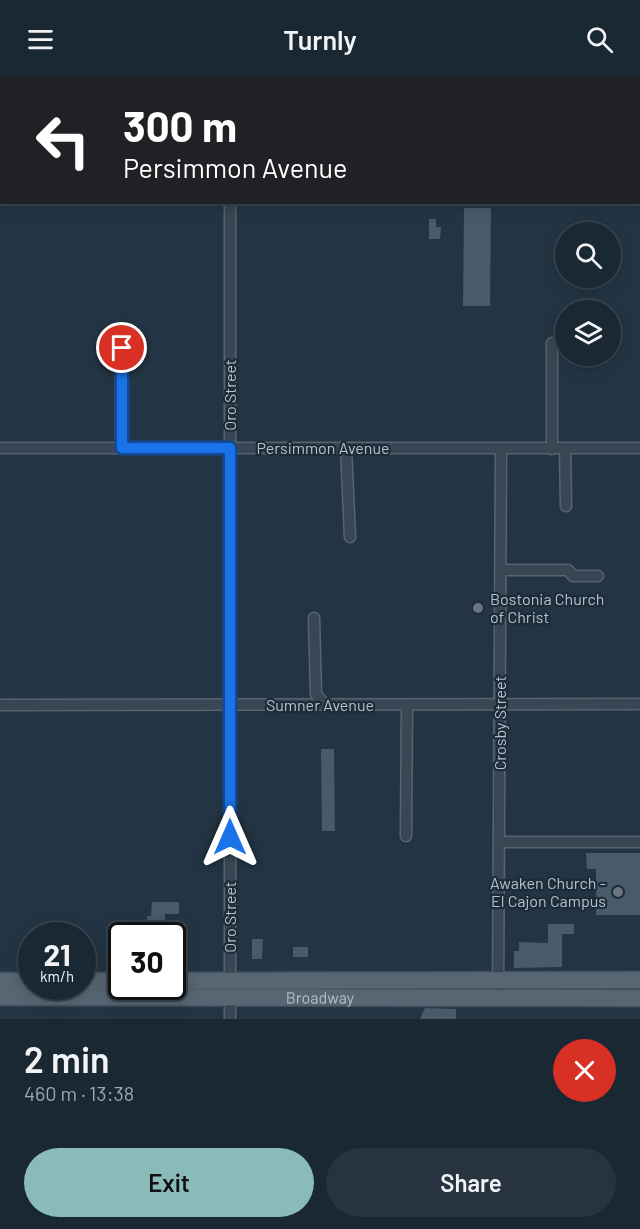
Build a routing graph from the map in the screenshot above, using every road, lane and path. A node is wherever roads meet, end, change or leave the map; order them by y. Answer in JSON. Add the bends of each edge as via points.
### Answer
{"nodes":[{"id":1,"x":230,"y":204,"type":"edge"},
{"id":2,"x":552,"y":343,"type":"dead end"},
{"id":3,"x":122,"y":348,"type":"dead end"},
{"id":4,"x":0,"y":448,"type":"edge"},
{"id":5,"x":122,"y":448,"type":"junction"},
{"id":6,"x":230,"y":448,"type":"junction"},
{"id":7,"x":346,"y":448,"type":"junction"},
{"id":8,"x":640,"y":448,"type":"edge"},
{"id":9,"x":501,"y":449,"type":"junction"},
{"id":10,"x":552,"y":449,"type":"junction"},
{"id":11,"x":565,"y":449,"type":"junction"},
{"id":12,"x":566,"y":506,"type":"dead end"},
{"id":13,"x":350,"y":537,"type":"dead end"},
{"id":14,"x":501,"y":570,"type":"junction"},
{"id":15,"x":598,"y":576,"type":"dead end"},
{"id":16,"x":314,"y":618,"type":"dead end"},
{"id":17,"x":640,"y":704,"type":"edge"},
{"id":18,"x":0,"y":705,"type":"edge"},
{"id":19,"x":230,"y":705,"type":"junction"},
{"id":20,"x":325,"y":705,"type":"junction"},
{"id":21,"x":407,"y":705,"type":"junction"},
{"id":22,"x":500,"y":705,"type":"junction"},
{"id":23,"x":406,"y":836,"type":"dead end"},
{"id":24,"x":499,"y":842,"type":"junction"},
{"id":25,"x":640,"y":842,"type":"edge"},
{"id":26,"x":640,"y":980,"type":"edge"},
{"id":27,"x":0,"y":981,"type":"edge"},
{"id":28,"x":18,"y":981,"type":"edge"},
{"id":29,"x":186,"y":983,"type":"edge"},
{"id":30,"x":230,"y":988,"type":"junction"},
{"id":31,"x":498,"y":989,"type":"junction"},
{"id":32,"x":0,"y":997,"type":"edge"},
{"id":33,"x":640,"y":998,"type":"edge"},
{"id":34,"x":230,"y":1019,"type":"edge"}],
"edges":[{"from":1,"to":6,"type":"street","name":"Oro Street"},
{"from":2,"to":10,"type":"street"},
{"from":3,"to":5,"type":"street"},
{"from":4,"to":5,"type":"street","name":"Persimmon Avenue"},
{"from":5,"to":6,"type":"street","name":"Persimmon Avenue"},
{"from":6,"to":7,"type":"street","name":"Persimmon Avenue"},
{"from":6,"to":19,"type":"street","name":"Oro Street"},
{"from":7,"to":9,"type":"street","name":"Persimmon Avenue"},
{"from":7,"to":13,"type":"street"},
{"from":8,"to":11,"type":"street"},
{"from":9,"to":10,"type":"street","name":"Persimmon Avenue"},
{"from":9,"to":14,"type":"street","name":"Crosby Street"},
{"from":10,"to":11,"type":"street"},
{"from":11,"to":12,"type":"street"},
{"from":14,"to":15,"type":"street","via":[[568,570],[573,576]]},
{"from":14,"to":22,"type":"street","name":"Crosby Street"},
{"from":16,"to":20,"type":"street","via":[[316,694]]},
{"from":17,"to":22,"type":"street","name":"Sumner Avenue"},
{"from":18,"to":19,"type":"street","name":"Sumner Avenue"},
{"from":19,"to":20,"type":"street","name":"Sumner Avenue"},
{"from":19,"to":30,"type":"street","name":"Oro Street"},
{"from":20,"to":21,"type":"street","name":"Sumner Avenue"},
{"from":21,"to":22,"type":"street","name":"Sumner Avenue"},
{"from":21,"to":23,"type":"street"},
{"from":22,"to":24,"type":"street","name":"Crosby Street"},
{"from":24,"to":25,"type":"street"},
{"from":24,"to":31,"type":"street","name":"Crosby Street"},
{"from":26,"to":31,"type":"main road","name":"Broadway"},
{"from":27,"to":28,"type":"main road"},
{"from":29,"to":30,"type":"main road","name":"Broadway"},
{"from":30,"to":31,"type":"main road","name":"Broadway"},
{"from":30,"to":32,"type":"main road","name":"Broadway"},
{"from":30,"to":34,"type":"street","name":"Oro Street"},
{"from":31,"to":33,"type":"main road","name":"Broadway"}]}
